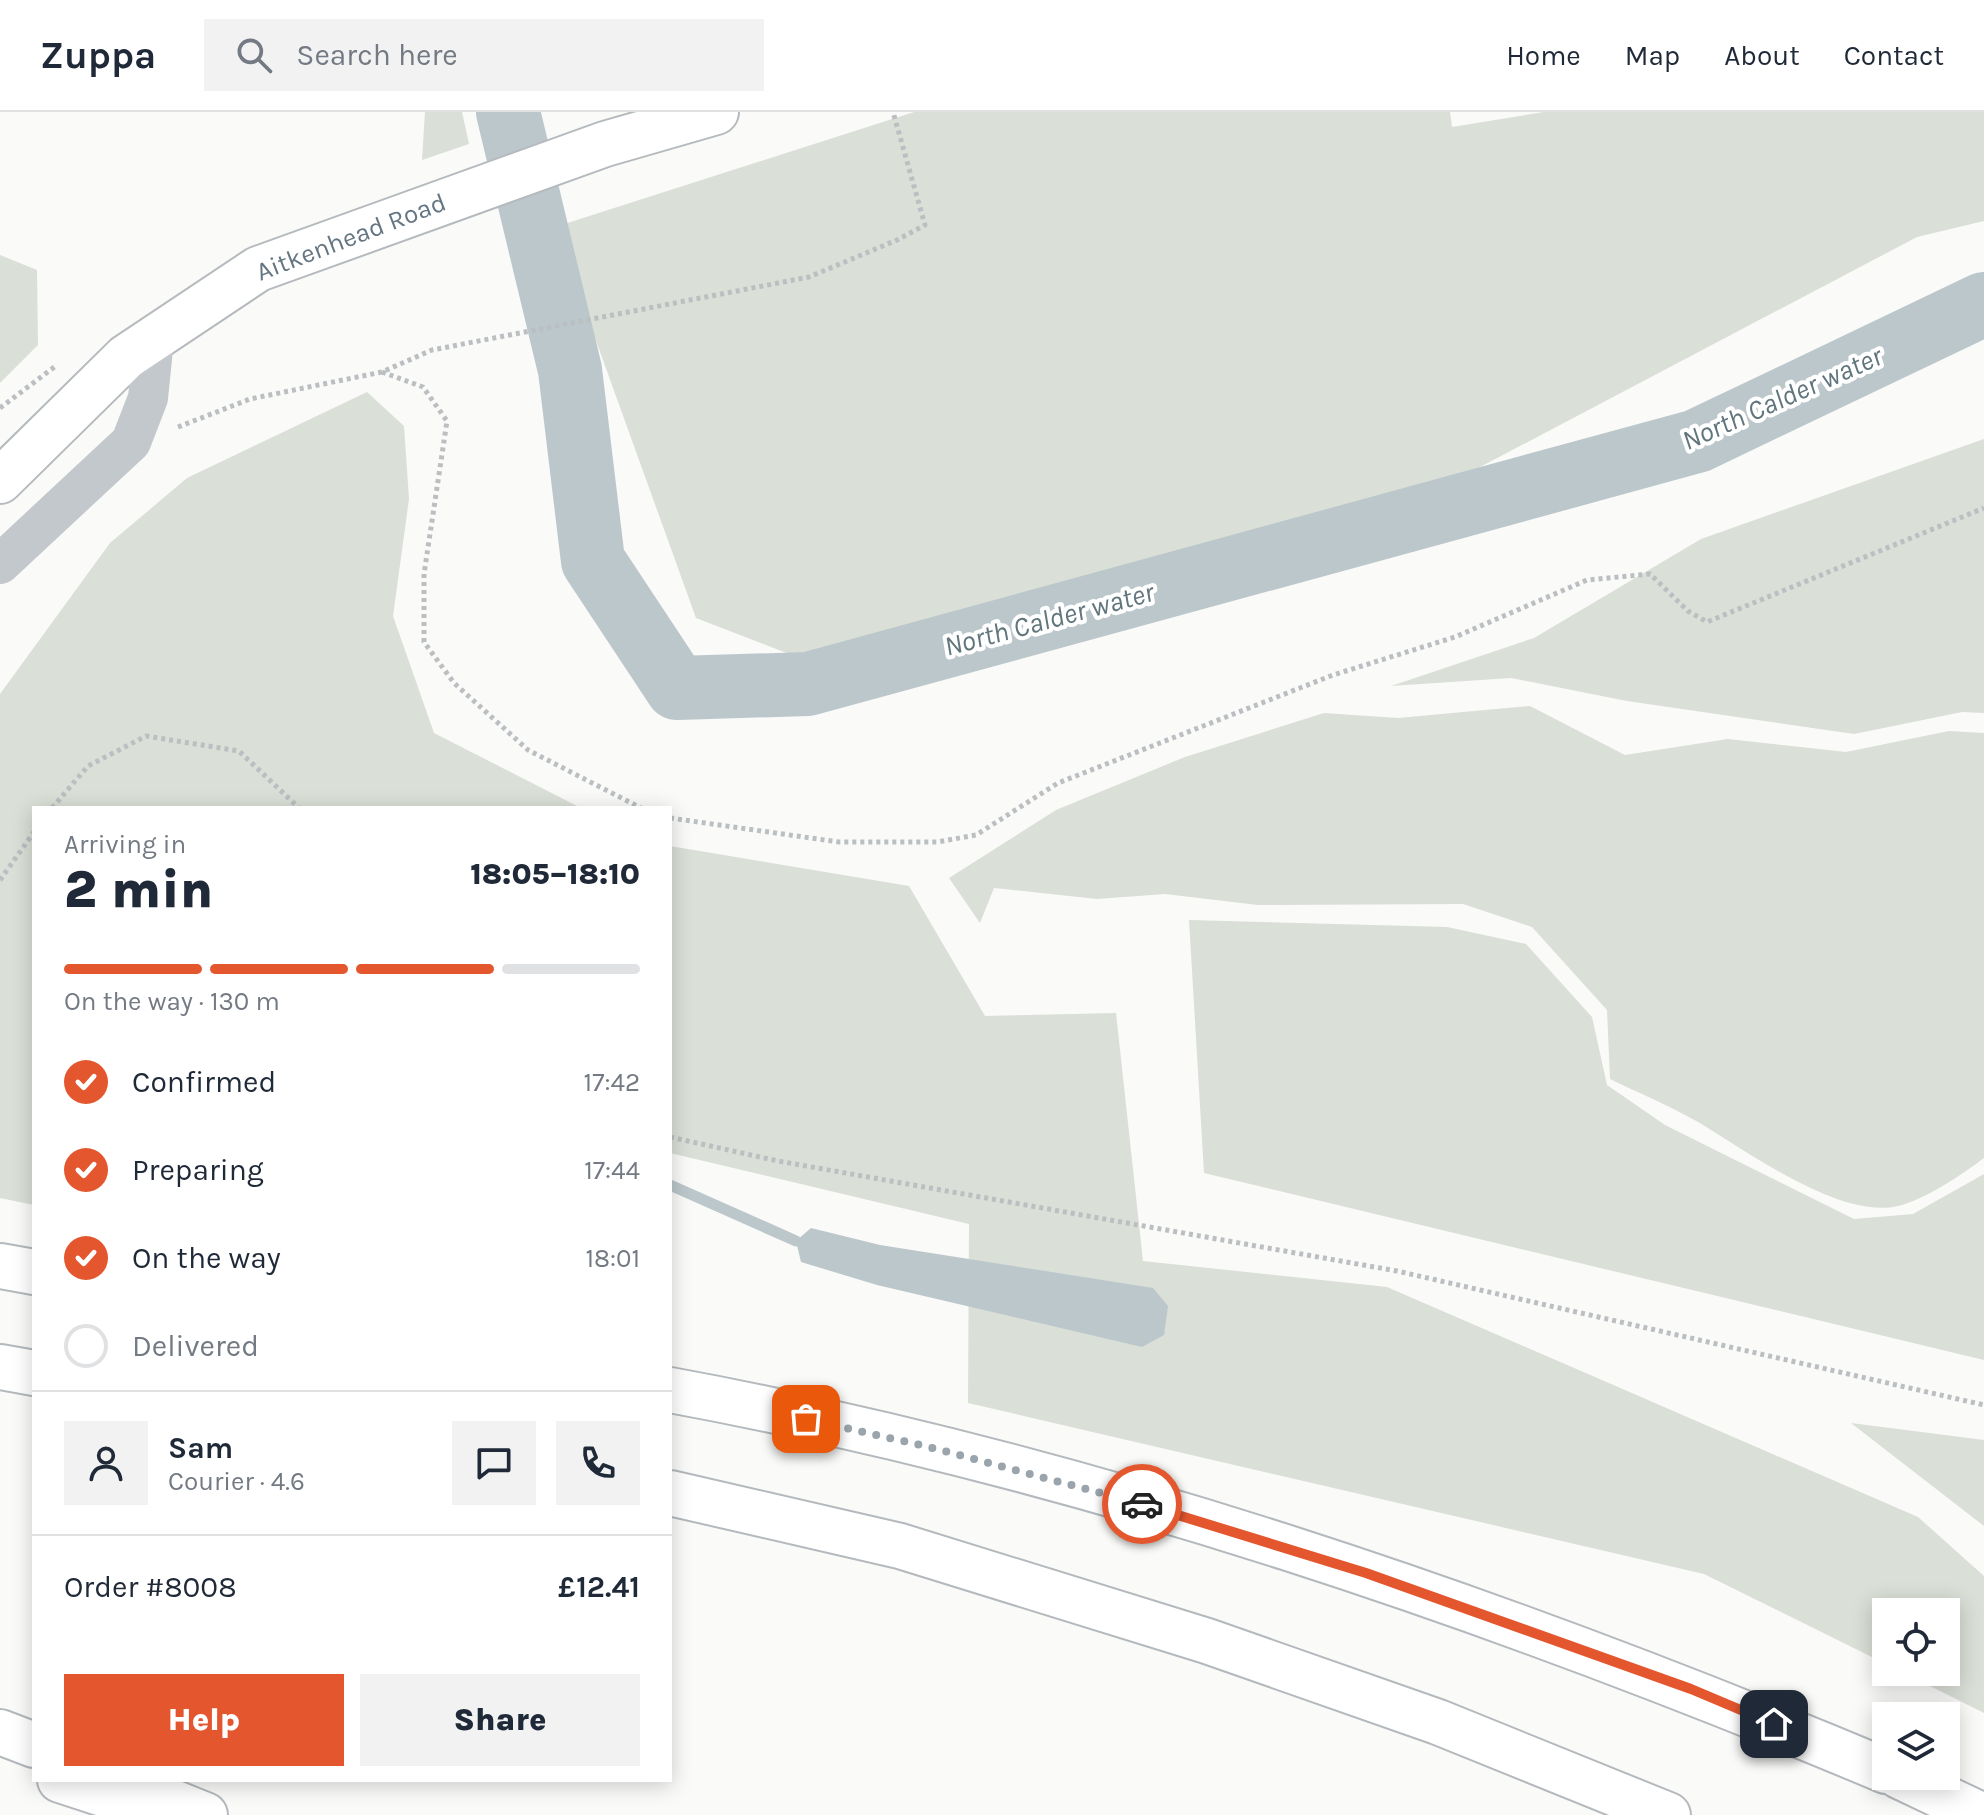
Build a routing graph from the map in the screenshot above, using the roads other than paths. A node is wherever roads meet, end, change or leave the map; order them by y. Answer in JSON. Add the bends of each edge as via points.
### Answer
{"nodes":[{"id":1,"x":716,"y":112,"type":"edge"},
{"id":2,"x":154,"y":339,"type":"junction"},
{"id":3,"x":0,"y":481,"type":"edge"},
{"id":4,"x":0,"y":564,"type":"edge"},
{"id":5,"x":0,"y":1266,"type":"edge"},
{"id":6,"x":32,"y":1272,"type":"edge"},
{"id":7,"x":0,"y":1367,"type":"edge"},
{"id":8,"x":32,"y":1373,"type":"edge"},
{"id":9,"x":672,"y":1390,"type":"edge"},
{"id":10,"x":672,"y":1493,"type":"edge"},
{"id":11,"x":0,"y":1732,"type":"edge"},
{"id":12,"x":32,"y":1744,"type":"edge"},
{"id":13,"x":0,"y":1760,"type":"edge"},
{"id":14,"x":1872,"y":1765,"type":"edge"},
{"id":15,"x":32,"y":1771,"type":"edge"},
{"id":16,"x":66,"y":1782,"type":"edge"},
{"id":17,"x":124,"y":1782,"type":"edge"},
{"id":18,"x":1928,"y":1790,"type":"edge"},
{"id":19,"x":167,"y":1815,"type":"edge"},
{"id":20,"x":205,"y":1815,"type":"edge"},
{"id":21,"x":1668,"y":1815,"type":"edge"},
{"id":22,"x":1981,"y":1815,"type":"edge"}],
"edges":[{"from":1,"to":2,"type":"main road","name":"Aitkenhead Road","via":[[605,144],[258,269]]},
{"from":2,"to":3,"type":"main road","name":"Aitkenhead Road","via":[[126,357]]},
{"from":2,"to":4,"type":"lane","via":[[148,398],[131,442]]},
{"from":5,"to":6,"type":"main road"},
{"from":7,"to":8,"type":"main road"},
{"from":9,"to":14,"type":"main road","via":[[929,1447],[1182,1515],[1366,1573],[1691,1689]]},
{"from":10,"to":21,"type":"main road","via":[[900,1546],[1207,1641],[1438,1722]]},
{"from":11,"to":12,"type":"main road"},
{"from":13,"to":15,"type":"main road"},
{"from":16,"to":19,"type":"main road"},
{"from":17,"to":20,"type":"main road"},
{"from":18,"to":22,"type":"main road"}]}
